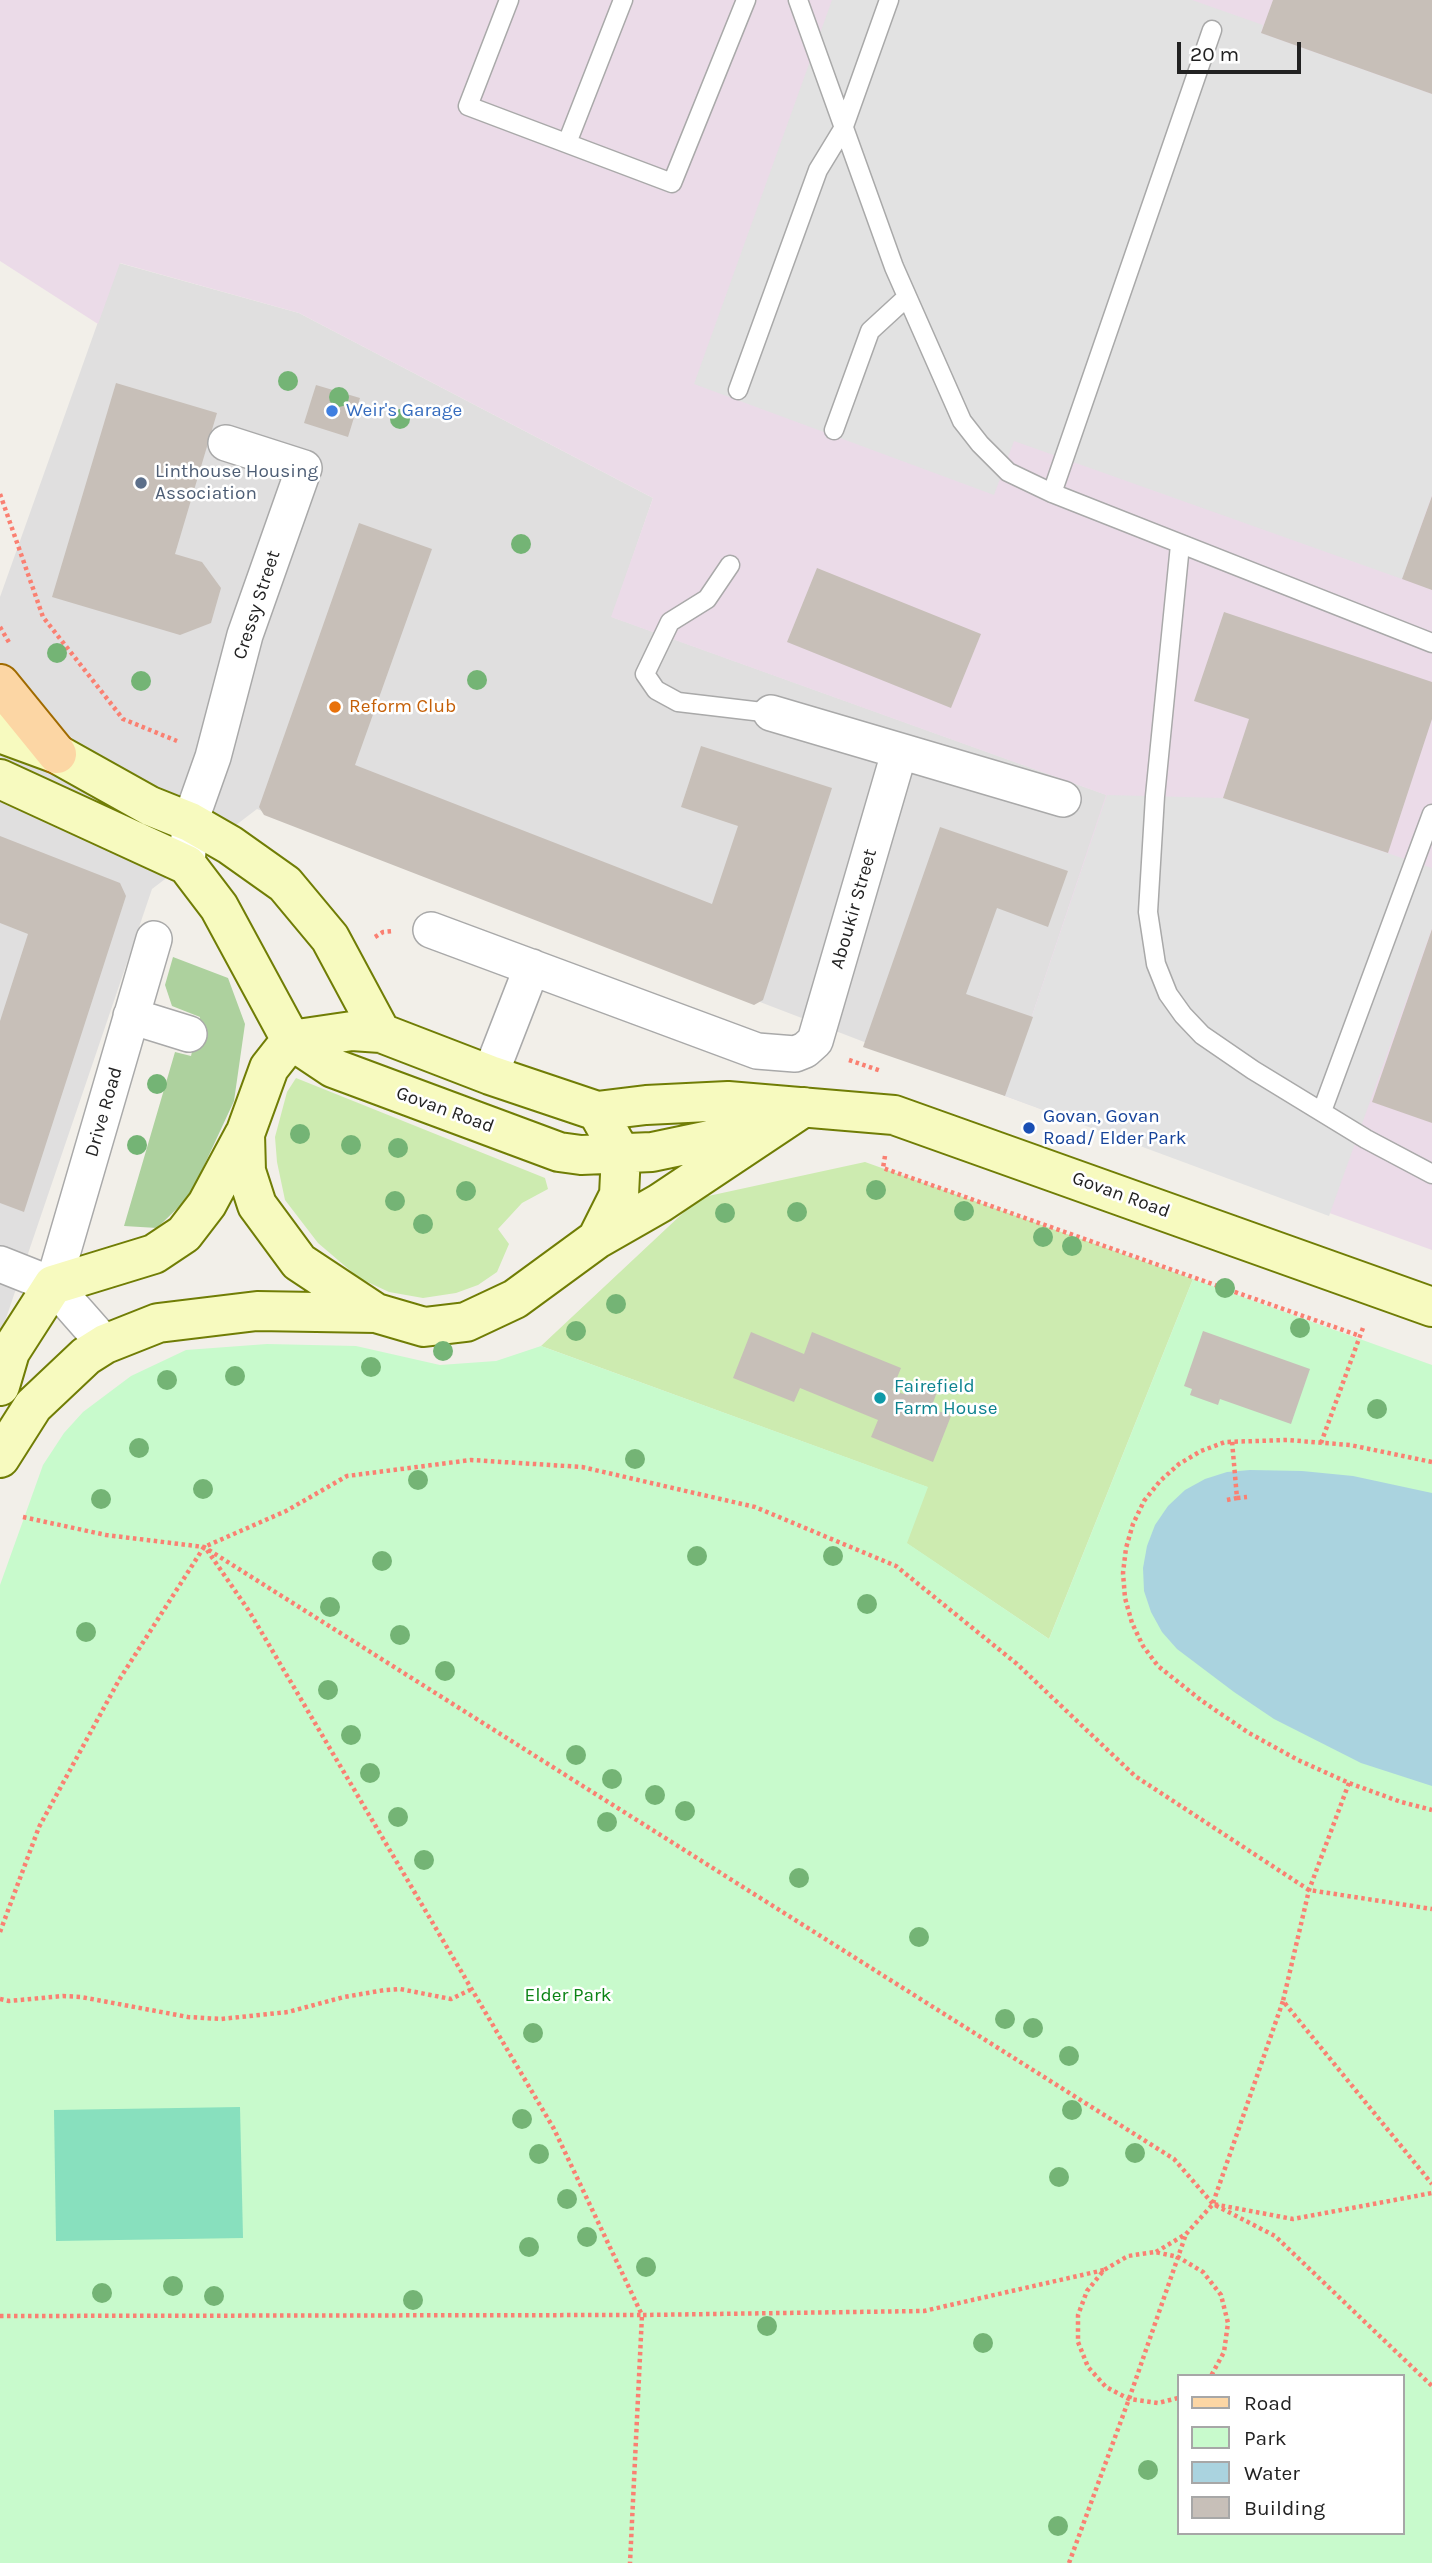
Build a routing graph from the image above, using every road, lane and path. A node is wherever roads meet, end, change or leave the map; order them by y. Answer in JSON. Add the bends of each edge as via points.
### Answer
{"nodes":[{"id":1,"x":509,"y":0,"type":"edge"},
{"id":2,"x":624,"y":0,"type":"edge"},
{"id":3,"x":746,"y":0,"type":"edge"},
{"id":4,"x":797,"y":0,"type":"edge"},
{"id":5,"x":889,"y":0,"type":"edge"},
{"id":6,"x":1212,"y":30,"type":"dead end"},
{"id":7,"x":843,"y":129,"type":"junction"},
{"id":8,"x":567,"y":143,"type":"junction"},
{"id":9,"x":907,"y":297,"type":"junction"},
{"id":10,"x":737,"y":390,"type":"dead end"},
{"id":11,"x":834,"y":430,"type":"dead end"},
{"id":12,"x":226,"y":443,"type":"dead end"},
{"id":13,"x":1052,"y":493,"type":"junction"},
{"id":14,"x":0,"y":495,"type":"edge"},
{"id":15,"x":1180,"y":545,"type":"junction"},
{"id":16,"x":730,"y":565,"type":"dead end"},
{"id":17,"x":1432,"y":643,"type":"edge"},
{"id":18,"x":0,"y":684,"type":"edge"},
{"id":19,"x":771,"y":713,"type":"joint"},
{"id":20,"x":0,"y":733,"type":"edge"},
{"id":21,"x":900,"y":753,"type":"junction"},
{"id":22,"x":57,"y":754,"type":"junction"},
{"id":23,"x":213,"y":757,"type":"junction"},
{"id":24,"x":0,"y":779,"type":"edge"},
{"id":25,"x":1063,"y":799,"type":"dead end"},
{"id":26,"x":1432,"y":814,"type":"edge"},
{"id":27,"x":190,"y":822,"type":"junction"},
{"id":28,"x":187,"y":865,"type":"junction"},
{"id":29,"x":431,"y":930,"type":"dead end"},
{"id":30,"x":154,"y":939,"type":"dead end"},
{"id":31,"x":532,"y":967,"type":"junction"},
{"id":32,"x":131,"y":1016,"type":"junction"},
{"id":33,"x":382,"y":1033,"type":"junction"},
{"id":34,"x":189,"y":1034,"type":"dead end"},
{"id":35,"x":290,"y":1040,"type":"junction"},
{"id":36,"x":490,"y":1075,"type":"junction"},
{"id":37,"x":804,"y":1107,"type":"junction"},
{"id":38,"x":597,"y":1111,"type":"junction"},
{"id":39,"x":1322,"y":1111,"type":"junction"},
{"id":40,"x":245,"y":1134,"type":"junction"},
{"id":41,"x":621,"y":1154,"type":"junction"},
{"id":42,"x":1432,"y":1174,"type":"edge"},
{"id":43,"x":597,"y":1239,"type":"junction"},
{"id":44,"x":0,"y":1264,"type":"edge"},
{"id":45,"x":53,"y":1285,"type":"junction"},
{"id":46,"x":1378,"y":1288,"type":"junction"},
{"id":47,"x":1432,"y":1307,"type":"edge"},
{"id":48,"x":376,"y":1312,"type":"junction"},
{"id":49,"x":105,"y":1344,"type":"junction"},
{"id":50,"x":0,"y":1386,"type":"edge"},
{"id":51,"x":1232,"y":1441,"type":"junction"},
{"id":52,"x":1321,"y":1443,"type":"junction"},
{"id":53,"x":0,"y":1458,"type":"edge"},
{"id":54,"x":1432,"y":1462,"type":"edge"},
{"id":55,"x":1247,"y":1497,"type":"dead end"},
{"id":56,"x":1237,"y":1498,"type":"junction"},
{"id":57,"x":1227,"y":1500,"type":"dead end"},
{"id":58,"x":23,"y":1517,"type":"dead end"},
{"id":59,"x":204,"y":1547,"type":"junction"},
{"id":60,"x":1349,"y":1783,"type":"junction"},
{"id":61,"x":1432,"y":1810,"type":"edge"},
{"id":62,"x":1309,"y":1890,"type":"junction"},
{"id":63,"x":1432,"y":1909,"type":"edge"},
{"id":64,"x":0,"y":1932,"type":"edge"},
{"id":65,"x":470,"y":1990,"type":"junction"},
{"id":66,"x":0,"y":1999,"type":"edge"},
{"id":67,"x":1283,"y":2001,"type":"junction"},
{"id":68,"x":1432,"y":2184,"type":"edge"},
{"id":69,"x":1432,"y":2193,"type":"edge"},
{"id":70,"x":1213,"y":2204,"type":"junction"},
{"id":71,"x":1186,"y":2234,"type":"junction"},
{"id":72,"x":1155,"y":2252,"type":"junction"},
{"id":73,"x":1178,"y":2257,"type":"junction"},
{"id":74,"x":1104,"y":2270,"type":"junction"},
{"id":75,"x":642,"y":2315,"type":"junction"},
{"id":76,"x":0,"y":2316,"type":"edge"},
{"id":77,"x":1211,"y":2374,"type":"edge"},
{"id":78,"x":1432,"y":2386,"type":"edge"},
{"id":79,"x":1176,"y":2398,"type":"edge"},
{"id":80,"x":1129,"y":2399,"type":"junction"},
{"id":81,"x":630,"y":2563,"type":"edge"},
{"id":82,"x":1069,"y":2563,"type":"edge"}],
"edges":[{"from":1,"to":8,"type":"lane","via":[[468,106]]},
{"from":2,"to":8,"type":"lane"},
{"from":3,"to":8,"type":"lane","via":[[672,183]]},
{"from":4,"to":7,"type":"lane"},
{"from":5,"to":7,"type":"lane"},
{"from":6,"to":13,"type":"lane"},
{"from":7,"to":9,"type":"lane"},
{"from":7,"to":10,"type":"lane","via":[[818,170]]},
{"from":9,"to":11,"type":"lane","via":[[870,331]]},
{"from":9,"to":13,"type":"lane","via":[[962,421],[1008,472]]},
{"from":12,"to":23,"type":"street","name":"Cressy Street","via":[[304,468],[245,635]]},
{"from":13,"to":15,"type":"lane"},
{"from":14,"to":23,"type":"path","via":[[43,617],[123,719]]},
{"from":15,"to":17,"type":"lane"},
{"from":15,"to":39,"type":"lane","via":[[1148,912],[1156,964],[1168,994],[1202,1035]]},
{"from":16,"to":19,"type":"lane","via":[[707,599],[670,622],[645,674],[656,690],[678,702]]},
{"from":18,"to":22,"type":"main road"},
{"from":19,"to":21,"type":"street"},
{"from":20,"to":22,"type":"street"},
{"from":21,"to":25,"type":"street"},
{"from":21,"to":31,"type":"street","name":"Aboukir Street","via":[[815,1041],[795,1055],[757,1051]]},
{"from":22,"to":27,"type":"street","via":[[150,806]]},
{"from":23,"to":27,"type":"street","name":"Cressy Street"},
{"from":24,"to":28,"type":"street","name":"Govan Road"},
{"from":26,"to":39,"type":"lane"},
{"from":27,"to":28,"type":"street"},
{"from":27,"to":33,"type":"street","via":[[285,884],[330,938]]},
{"from":28,"to":35,"type":"street","name":"Govan Road","via":[[219,907]]},
{"from":29,"to":31,"type":"street"},
{"from":30,"to":32,"type":"street","name":"Drive Road"},
{"from":31,"to":36,"type":"street"},
{"from":32,"to":34,"type":"street"},
{"from":32,"to":45,"type":"street","name":"Drive Road"},
{"from":33,"to":35,"type":"street","via":[[352,1031]]},
{"from":33,"to":36,"type":"street"},
{"from":35,"to":40,"type":"street","via":[[269,1068]]},
{"from":35,"to":41,"type":"street","name":"Govan Road","via":[[333,1068],[559,1153]]},
{"from":36,"to":38,"type":"street"},
{"from":37,"to":38,"type":"street","name":"Govan Road","via":[[728,1101]]},
{"from":37,"to":41,"type":"street","name":"Govan Road","via":[[733,1135]]},
{"from":37,"to":43,"type":"street","via":[[660,1203]]},
{"from":37,"to":46,"type":"street","name":"Govan Road","via":[[894,1115]]},
{"from":38,"to":41,"type":"street"},
{"from":39,"to":42,"type":"lane"},
{"from":40,"to":45,"type":"street","via":[[207,1204],[184,1234],[154,1254]]},
{"from":40,"to":48,"type":"street","via":[[246,1171],[257,1205],[299,1262]]},
{"from":41,"to":43,"type":"street","via":[[619,1195]]},
{"from":43,"to":48,"type":"street","via":[[515,1299],[466,1322],[424,1327]]},
{"from":44,"to":45,"type":"street"},
{"from":45,"to":49,"type":"street"},
{"from":45,"to":50,"type":"street","name":"Drive Road","via":[[10,1352]]},
{"from":46,"to":47,"type":"street","name":"Govan Road"},
{"from":46,"to":52,"type":"path"},
{"from":48,"to":49,"type":"street","via":[[257,1311],[158,1323]]},
{"from":49,"to":53,"type":"street","via":[[33,1406]]},
{"from":51,"to":52,"type":"path"},
{"from":51,"to":56,"type":"path"},
{"from":51,"to":60,"type":"path","via":[[1179,1464],[1144,1501],[1126,1548],[1123,1573],[1132,1622],[1158,1666],[1202,1702],[1298,1760]]},
{"from":52,"to":54,"type":"path"},
{"from":55,"to":56,"type":"path"},
{"from":56,"to":57,"type":"path"},
{"from":58,"to":59,"type":"path","via":[[106,1535]]},
{"from":59,"to":62,"type":"path","via":[[286,1511],[347,1476],[471,1460],[582,1467],[755,1507],[896,1566],[1017,1664],[1135,1776]]},
{"from":59,"to":64,"type":"path","via":[[119,1680],[39,1827]]},
{"from":59,"to":65,"type":"path","via":[[249,1611]]},
{"from":59,"to":70,"type":"path","via":[[1174,2159]]},
{"from":60,"to":61,"type":"path"},
{"from":60,"to":62,"type":"path"},
{"from":62,"to":63,"type":"path"},
{"from":62,"to":67,"type":"path"},
{"from":65,"to":66,"type":"path","via":[[451,1999],[385,1990],[288,2012],[221,2019],[81,1997]]},
{"from":65,"to":75,"type":"path","via":[[554,2129]]},
{"from":67,"to":68,"type":"path"},
{"from":67,"to":70,"type":"path"},
{"from":69,"to":70,"type":"path","via":[[1293,2219]]},
{"from":70,"to":71,"type":"path"},
{"from":70,"to":78,"type":"path","via":[[1275,2236]]},
{"from":71,"to":72,"type":"path"},
{"from":71,"to":73,"type":"path"},
{"from":72,"to":73,"type":"path"},
{"from":72,"to":74,"type":"path","via":[[1128,2256]]},
{"from":73,"to":77,"type":"path","via":[[1203,2272],[1221,2295],[1228,2323],[1224,2352]]},
{"from":73,"to":80,"type":"path"},
{"from":74,"to":75,"type":"path","via":[[924,2311]]},
{"from":74,"to":80,"type":"path","via":[[1082,2303],[1078,2342],[1088,2367],[1106,2387]]},
{"from":75,"to":76,"type":"path"},
{"from":75,"to":81,"type":"path"},
{"from":79,"to":80,"type":"path","via":[[1158,2403]]},
{"from":80,"to":82,"type":"path"}]}
